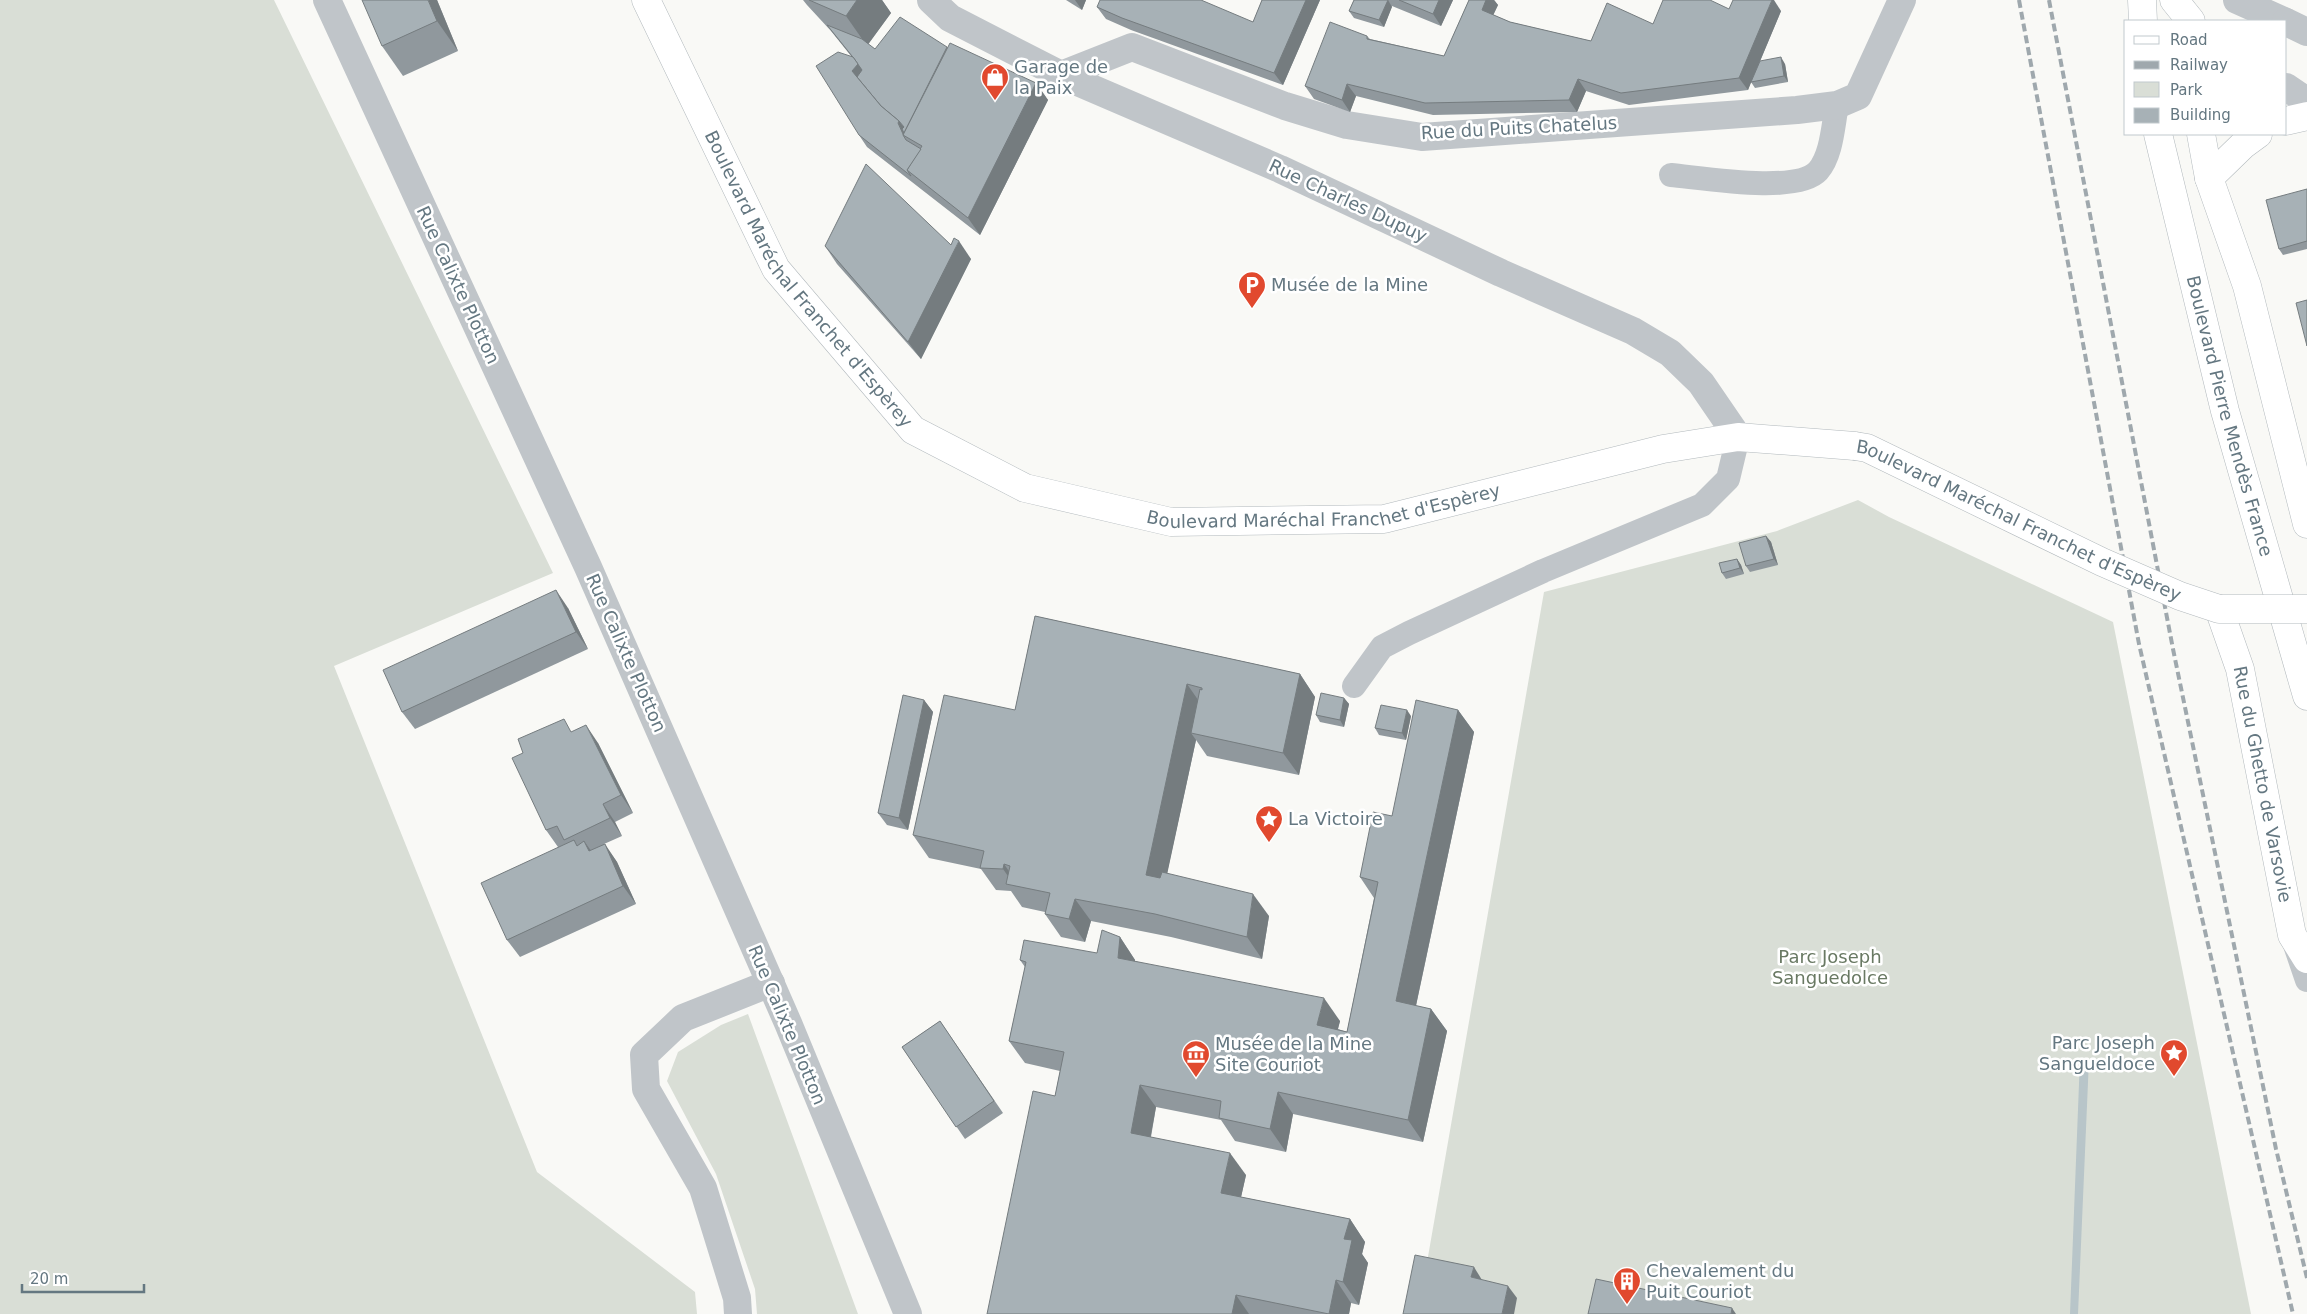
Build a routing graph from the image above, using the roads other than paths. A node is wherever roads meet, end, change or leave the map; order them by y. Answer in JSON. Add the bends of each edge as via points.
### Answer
{"nodes":[{"id":1,"x":327,"y":0,"type":"edge"},
{"id":2,"x":646,"y":0,"type":"edge"},
{"id":3,"x":931,"y":0,"type":"edge"},
{"id":4,"x":1902,"y":0,"type":"edge"},
{"id":5,"x":2142,"y":0,"type":"edge"},
{"id":6,"x":2174,"y":0,"type":"edge"},
{"id":7,"x":2237,"y":0,"type":"edge"},
{"id":8,"x":2143,"y":20,"type":"edge"},
{"id":9,"x":2190,"y":20,"type":"edge"},
{"id":10,"x":2281,"y":20,"type":"edge"},
{"id":11,"x":2287,"y":23,"type":"edge"},
{"id":12,"x":2307,"y":32,"type":"edge"},
{"id":13,"x":1061,"y":75,"type":"junction"},
{"id":14,"x":2287,"y":88,"type":"edge"},
{"id":15,"x":2307,"y":101,"type":"edge"},
{"id":16,"x":1837,"y":105,"type":"junction"},
{"id":17,"x":2307,"y":116,"type":"edge"},
{"id":18,"x":2287,"y":121,"type":"edge"},
{"id":19,"x":2158,"y":135,"type":"edge"},
{"id":20,"x":2201,"y":135,"type":"edge"},
{"id":21,"x":2257,"y":135,"type":"edge"},
{"id":22,"x":1671,"y":175,"type":"dead end"},
{"id":23,"x":2209,"y":178,"type":"junction"},
{"id":24,"x":1738,"y":437,"type":"junction"},
{"id":25,"x":2307,"y":524,"type":"edge"},
{"id":26,"x":2219,"y":609,"type":"junction"},
{"id":27,"x":2307,"y":609,"type":"edge"},
{"id":28,"x":1354,"y":686,"type":"dead end"},
{"id":29,"x":2307,"y":696,"type":"edge"},
{"id":30,"x":2292,"y":935,"type":"junction"},
{"id":31,"x":2307,"y":959,"type":"edge"},
{"id":32,"x":2307,"y":980,"type":"edge"},
{"id":33,"x":771,"y":984,"type":"junction"},
{"id":34,"x":738,"y":1314,"type":"edge"},
{"id":35,"x":908,"y":1314,"type":"edge"}],
"edges":[{"from":1,"to":33,"type":"street","name":"Rue Calixte Plotton","via":[[588,567]]},
{"from":2,"to":24,"type":"main road","name":"Boulevard Maréchal Franchet d'Espèrey","via":[[776,269],[913,430],[1025,488],[1171,522],[1384,519],[1663,449]]},
{"from":3,"to":13,"type":"street","name":"Rue Charles Dupuy","via":[[950,18]]},
{"from":4,"to":16,"type":"street","name":"Rue du Puits Chatelus","via":[[1858,96]]},
{"from":5,"to":8,"type":"main road"},
{"from":6,"to":9,"type":"main road"},
{"from":7,"to":10,"type":"street"},
{"from":11,"to":12,"type":"street"},
{"from":13,"to":16,"type":"street","name":"Rue du Puits Chatelus","via":[[1132,47],[1285,106],[1347,125],[1422,137]]},
{"from":13,"to":24,"type":"street","name":"Rue Charles Dupuy","via":[[1280,169],[1501,273],[1634,331],[1670,353],[1701,383]]},
{"from":14,"to":15,"type":"street"},
{"from":16,"to":22,"type":"lane","via":[[1827,155],[1818,172],[1798,182],[1768,184]]},
{"from":17,"to":18,"type":"main road"},
{"from":19,"to":29,"type":"main road","name":"Boulevard Pierre Mendès France","via":[[2225,411]]},
{"from":20,"to":23,"type":"main road"},
{"from":21,"to":23,"type":"main road"},
{"from":23,"to":25,"type":"main road","via":[[2247,286]]},
{"from":24,"to":26,"type":"main road","name":"Boulevard Maréchal Franchet d'Espèrey","bridge":true,"via":[[1867,448],[2110,566]]},
{"from":24,"to":28,"type":"lane","via":[[1728,479],[1702,505],[1543,571],[1382,647]]},
{"from":26,"to":27,"type":"main road","name":"Boulevard Maréchal Franchet d'Espèrey","bridge":true},
{"from":26,"to":30,"type":"main road","name":"Rue du Ghetto de Varsovie","via":[[2240,669]]},
{"from":30,"to":31,"type":"main road","name":"Rue du Ghetto de Varsovie"},
{"from":30,"to":32,"type":"lane"},
{"from":33,"to":34,"type":"street","via":[[683,1018],[644,1055],[646,1089],[702,1188],[737,1298]]},
{"from":33,"to":35,"type":"street","name":"Rue Calixte Plotton"}]}
